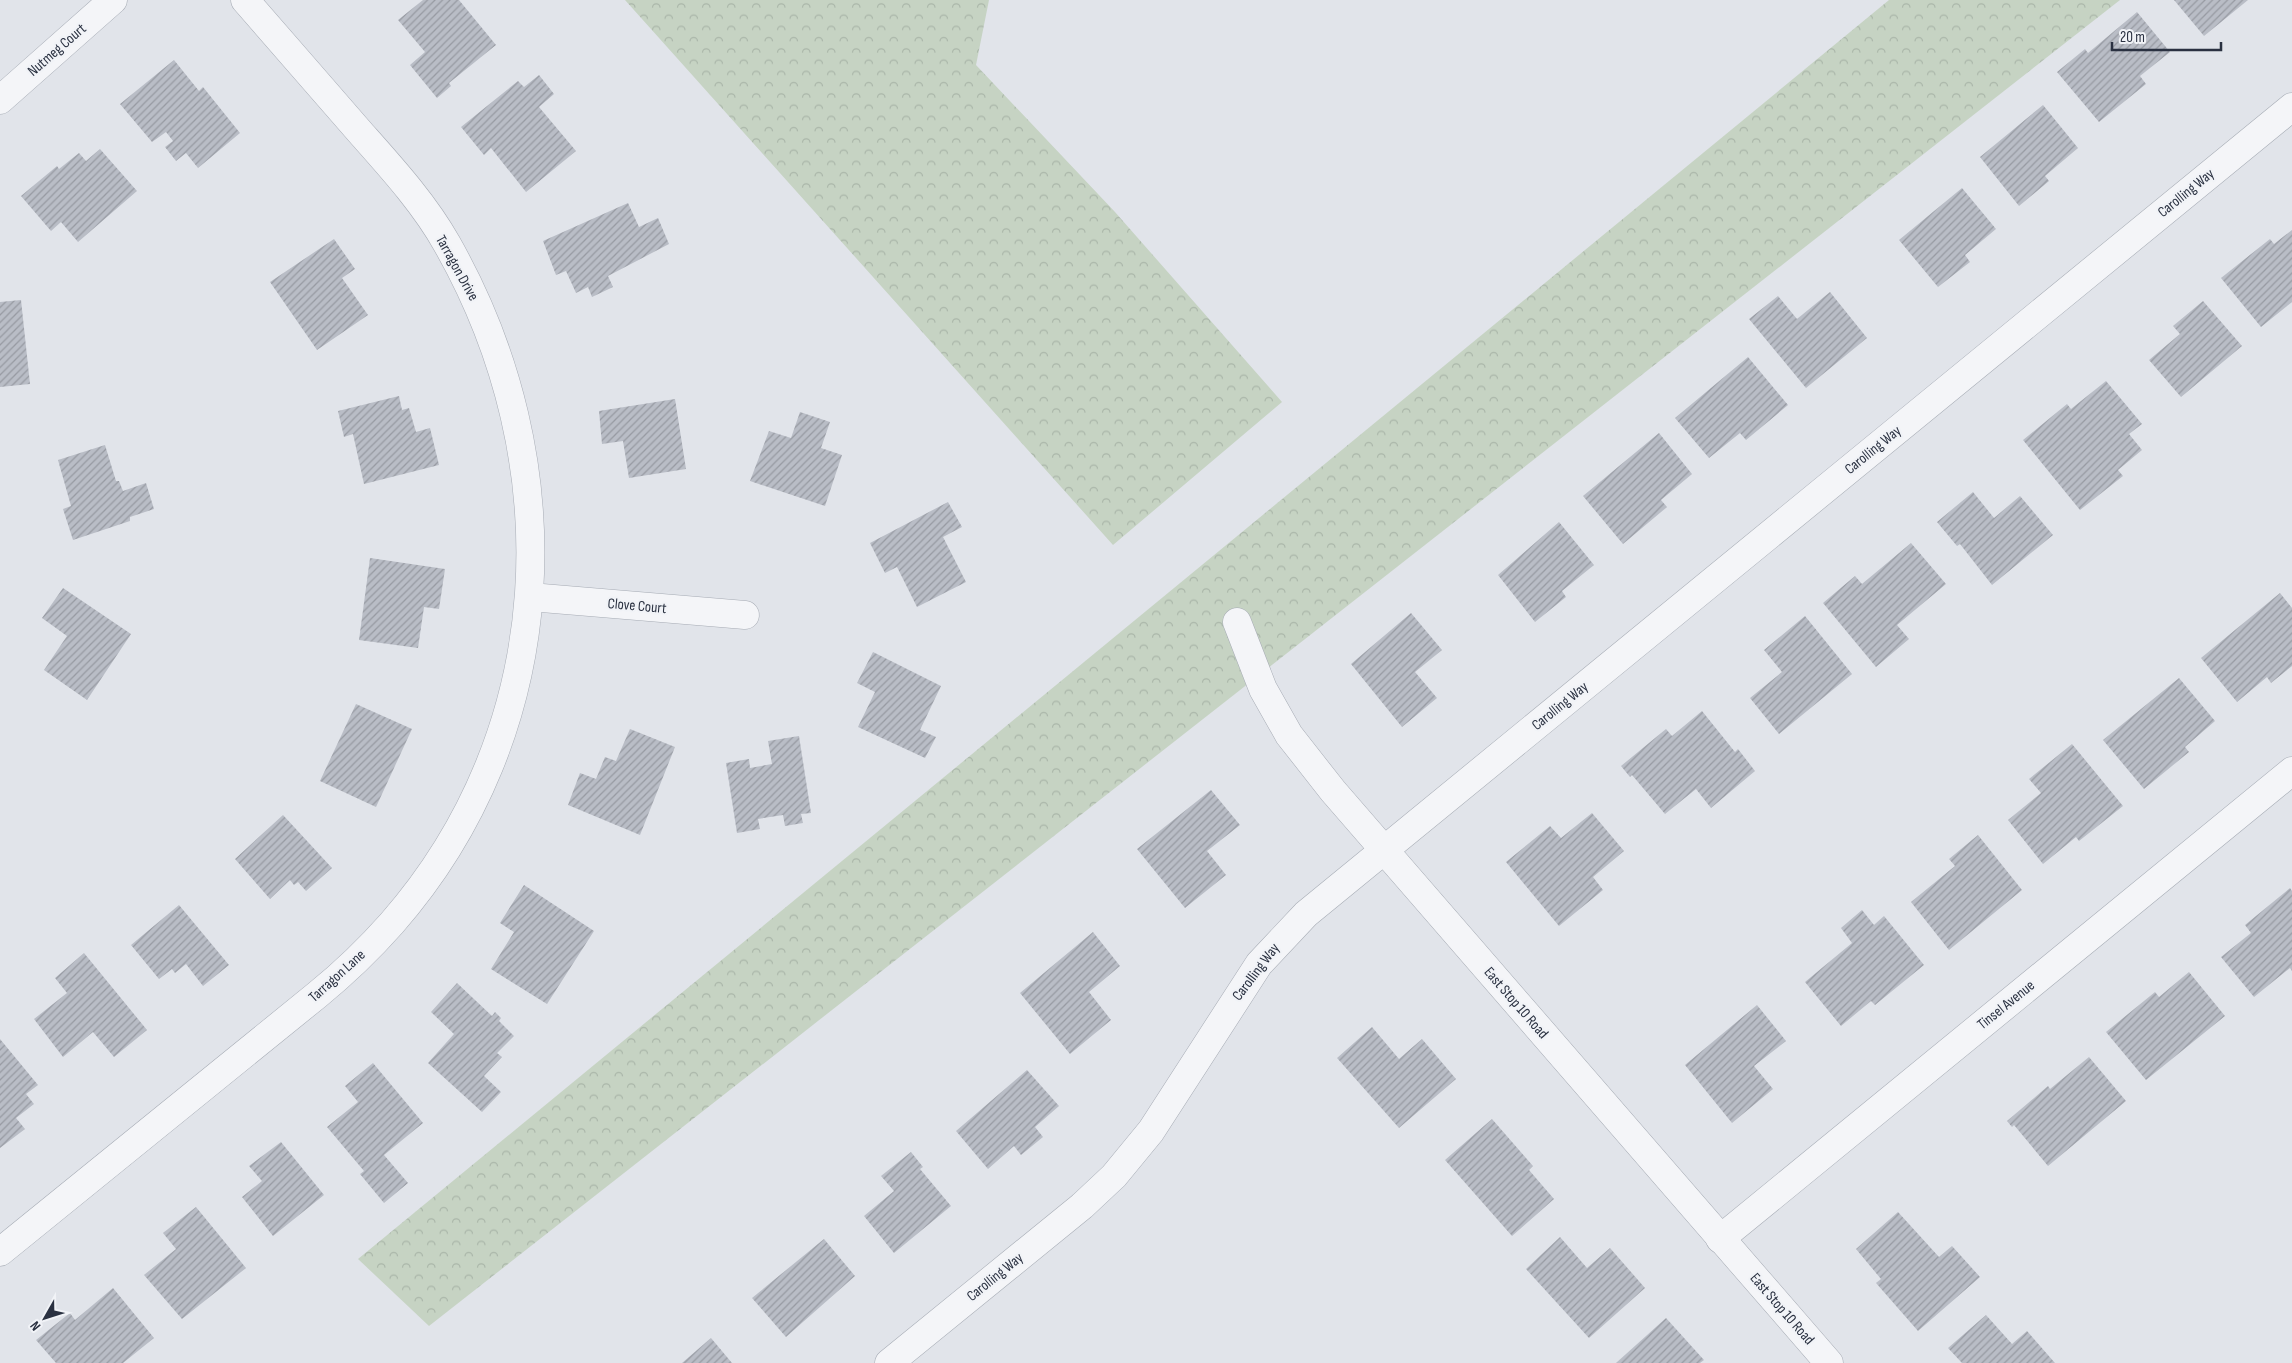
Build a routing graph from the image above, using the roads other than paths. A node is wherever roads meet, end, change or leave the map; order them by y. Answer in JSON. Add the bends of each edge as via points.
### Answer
{"nodes":[{"id":1,"x":113,"y":0,"type":"edge"},
{"id":2,"x":245,"y":0,"type":"edge"},
{"id":3,"x":0,"y":100,"type":"edge"},
{"id":4,"x":2292,"y":107,"type":"edge"},
{"id":5,"x":530,"y":597,"type":"junction"},
{"id":6,"x":745,"y":615,"type":"dead end"},
{"id":7,"x":1237,"y":622,"type":"dead end"},
{"id":8,"x":2292,"y":771,"type":"edge"},
{"id":9,"x":1384,"y":850,"type":"junction"},
{"id":10,"x":1720,"y":1239,"type":"junction"},
{"id":11,"x":0,"y":1252,"type":"edge"},
{"id":12,"x":889,"y":1363,"type":"edge"},
{"id":13,"x":1829,"y":1363,"type":"edge"}],
"edges":[{"from":1,"to":3,"type":"street","name":"Nutmeg Court"},
{"from":2,"to":5,"type":"street","name":"Tarragon Drive","via":[[426,212],[469,285],[506,380],[518,429],[531,530]]},
{"from":4,"to":9,"type":"street","name":"Carolling Way"},
{"from":5,"to":6,"type":"street","name":"Clove Court"},
{"from":5,"to":11,"type":"street","name":"Tarragon Lane","via":[[521,664],[491,763],[452,840],[392,923],[317,995]]},
{"from":7,"to":9,"type":"street","name":"East Stop 10 Road","via":[[1263,689],[1289,735]]},
{"from":8,"to":10,"type":"street","name":"Tinsel Avenue"},
{"from":9,"to":10,"type":"street","name":"East Stop 10 Road"},
{"from":9,"to":12,"type":"street","name":"Carolling Way","via":[[1306,914],[1263,959],[1151,1131],[1114,1176],[1082,1206]]},
{"from":10,"to":13,"type":"street","name":"East Stop 10 Road"}]}
